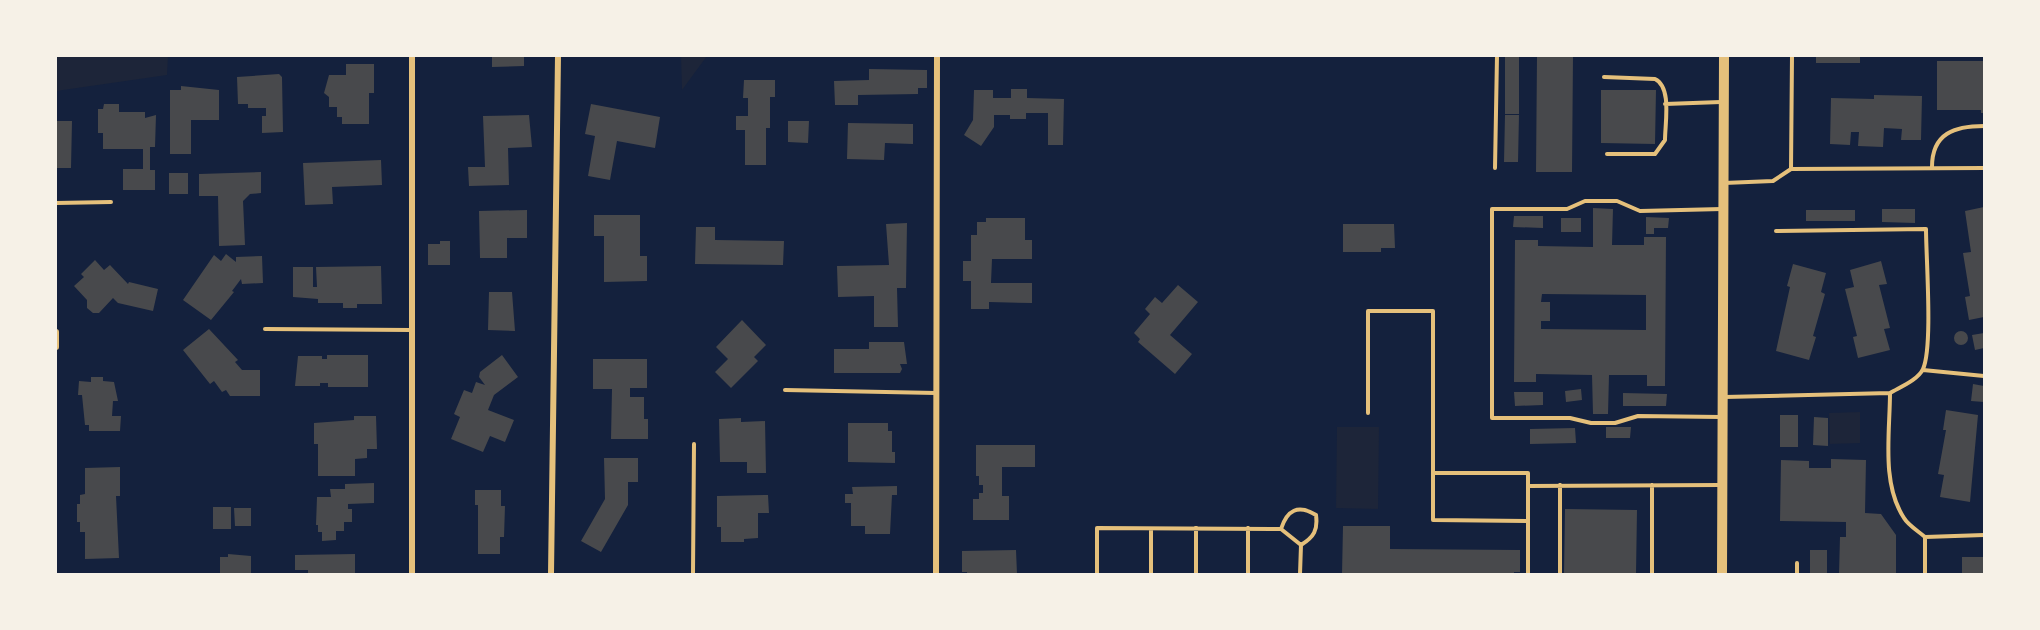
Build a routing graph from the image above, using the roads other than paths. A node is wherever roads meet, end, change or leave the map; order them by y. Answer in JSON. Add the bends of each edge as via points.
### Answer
{"nodes":[{"id":1,"x":412,"y":56,"type":"edge"},
{"id":2,"x":558,"y":56,"type":"edge"},
{"id":3,"x":937,"y":56,"type":"edge"},
{"id":4,"x":1497,"y":56,"type":"edge"},
{"id":5,"x":1724,"y":56,"type":"edge"},
{"id":6,"x":1792,"y":56,"type":"edge"},
{"id":7,"x":1604,"y":77,"type":"dead end"},
{"id":8,"x":1724,"y":102,"type":"junction"},
{"id":9,"x":1665,"y":104,"type":"junction"},
{"id":10,"x":1984,"y":126,"type":"edge"},
{"id":11,"x":1607,"y":154,"type":"dead end"},
{"id":12,"x":1932,"y":167,"type":"junction"},
{"id":13,"x":1495,"y":168,"type":"dead end"},
{"id":14,"x":1984,"y":168,"type":"edge"},
{"id":15,"x":1791,"y":169,"type":"junction"},
{"id":16,"x":1724,"y":183,"type":"junction"},
{"id":17,"x":111,"y":202,"type":"dead end"},
{"id":18,"x":56,"y":203,"type":"edge"},
{"id":19,"x":1723,"y":209,"type":"junction"},
{"id":20,"x":1776,"y":231,"type":"dead end"},
{"id":21,"x":265,"y":329,"type":"dead end"},
{"id":22,"x":411,"y":330,"type":"junction"},
{"id":23,"x":56,"y":332,"type":"edge"},
{"id":24,"x":56,"y":347,"type":"edge"},
{"id":25,"x":1923,"y":370,"type":"junction"},
{"id":26,"x":1984,"y":376,"type":"edge"},
{"id":27,"x":785,"y":390,"type":"dead end"},
{"id":28,"x":936,"y":393,"type":"junction"},
{"id":29,"x":1890,"y":393,"type":"junction"},
{"id":30,"x":1721,"y":397,"type":"junction"},
{"id":31,"x":1368,"y":413,"type":"dead end"},
{"id":32,"x":1721,"y":417,"type":"junction"},
{"id":33,"x":694,"y":444,"type":"dead end"},
{"id":34,"x":1433,"y":473,"type":"junction"},
{"id":35,"x":1560,"y":485,"type":"junction"},
{"id":36,"x":1652,"y":485,"type":"junction"},
{"id":37,"x":1721,"y":485,"type":"junction"},
{"id":38,"x":1528,"y":486,"type":"junction"},
{"id":39,"x":1528,"y":521,"type":"junction"},
{"id":40,"x":1196,"y":528,"type":"junction"},
{"id":41,"x":1248,"y":528,"type":"junction"},
{"id":42,"x":1152,"y":529,"type":"junction"},
{"id":43,"x":1281,"y":529,"type":"junction"},
{"id":44,"x":1984,"y":535,"type":"edge"},
{"id":45,"x":1925,"y":537,"type":"junction"},
{"id":46,"x":1300,"y":545,"type":"junction"},
{"id":47,"x":1797,"y":562,"type":"dead end"},
{"id":48,"x":412,"y":574,"type":"edge"},
{"id":49,"x":551,"y":574,"type":"edge"},
{"id":50,"x":693,"y":574,"type":"edge"},
{"id":51,"x":936,"y":574,"type":"edge"},
{"id":52,"x":1097,"y":574,"type":"edge"},
{"id":53,"x":1152,"y":574,"type":"edge"},
{"id":54,"x":1196,"y":574,"type":"edge"},
{"id":55,"x":1248,"y":574,"type":"edge"},
{"id":56,"x":1300,"y":574,"type":"edge"},
{"id":57,"x":1528,"y":574,"type":"edge"},
{"id":58,"x":1560,"y":574,"type":"edge"},
{"id":59,"x":1652,"y":574,"type":"edge"},
{"id":60,"x":1722,"y":574,"type":"edge"},
{"id":61,"x":1797,"y":574,"type":"edge"},
{"id":62,"x":1925,"y":574,"type":"edge"}],
"edges":[{"from":1,"to":22,"type":"street"},
{"from":2,"to":49,"type":"street"},
{"from":3,"to":28,"type":"street"},
{"from":4,"to":13,"type":"lane"},
{"from":5,"to":8,"type":"main road"},
{"from":6,"to":15,"type":"lane"},
{"from":7,"to":9,"type":"lane","via":[[1655,79],[1665,90]]},
{"from":8,"to":9,"type":"lane"},
{"from":8,"to":16,"type":"main road"},
{"from":9,"to":11,"type":"lane","via":[[1665,140],[1655,154]]},
{"from":10,"to":12,"type":"lane","via":[[1958,129],[1941,139],[1932,154]]},
{"from":12,"to":14,"type":"lane"},
{"from":12,"to":15,"type":"lane"},
{"from":15,"to":16,"type":"lane","via":[[1773,181]]},
{"from":16,"to":19,"type":"main road"},
{"from":17,"to":18,"type":"lane"},
{"from":19,"to":30,"type":"main road"},
{"from":19,"to":32,"type":"lane","via":[[1640,211],[1617,201],[1585,201],[1567,209],[1492,209],[1492,418],[1570,418],[1615,423],[1638,416]]},
{"from":20,"to":25,"type":"lane","via":[[1926,229],[1927,348]]},
{"from":21,"to":22,"type":"lane"},
{"from":22,"to":48,"type":"street"},
{"from":23,"to":24,"type":"street"},
{"from":25,"to":26,"type":"lane"},
{"from":25,"to":29,"type":"lane"},
{"from":27,"to":28,"type":"lane"},
{"from":28,"to":51,"type":"street"},
{"from":29,"to":30,"type":"lane"},
{"from":29,"to":45,"type":"lane","via":[[1890,474],[1895,500],[1905,519]]},
{"from":30,"to":32,"type":"main road"},
{"from":31,"to":34,"type":"lane","via":[[1368,311],[1433,311]]},
{"from":32,"to":37,"type":"main road"},
{"from":33,"to":50,"type":"lane"},
{"from":34,"to":38,"type":"lane","via":[[1528,473]]},
{"from":34,"to":39,"type":"lane","via":[[1433,520]]},
{"from":35,"to":36,"type":"lane"},
{"from":35,"to":38,"type":"lane"},
{"from":35,"to":58,"type":"lane"},
{"from":36,"to":37,"type":"lane"},
{"from":36,"to":59,"type":"lane"},
{"from":37,"to":60,"type":"main road"},
{"from":38,"to":39,"type":"lane"},
{"from":39,"to":57,"type":"lane"},
{"from":40,"to":41,"type":"lane"},
{"from":40,"to":42,"type":"lane"},
{"from":40,"to":54,"type":"lane"},
{"from":41,"to":43,"type":"lane"},
{"from":41,"to":55,"type":"lane"},
{"from":42,"to":52,"type":"lane","via":[[1097,528]]},
{"from":42,"to":53,"type":"lane"},
{"from":43,"to":46,"type":"lane"},
{"from":43,"to":46,"type":"lane","via":[[1285,517],[1294,509],[1305,508],[1316,515],[1317,527],[1311,539]]},
{"from":44,"to":45,"type":"lane"},
{"from":45,"to":62,"type":"lane"},
{"from":46,"to":56,"type":"lane"},
{"from":47,"to":61,"type":"lane"}]}
